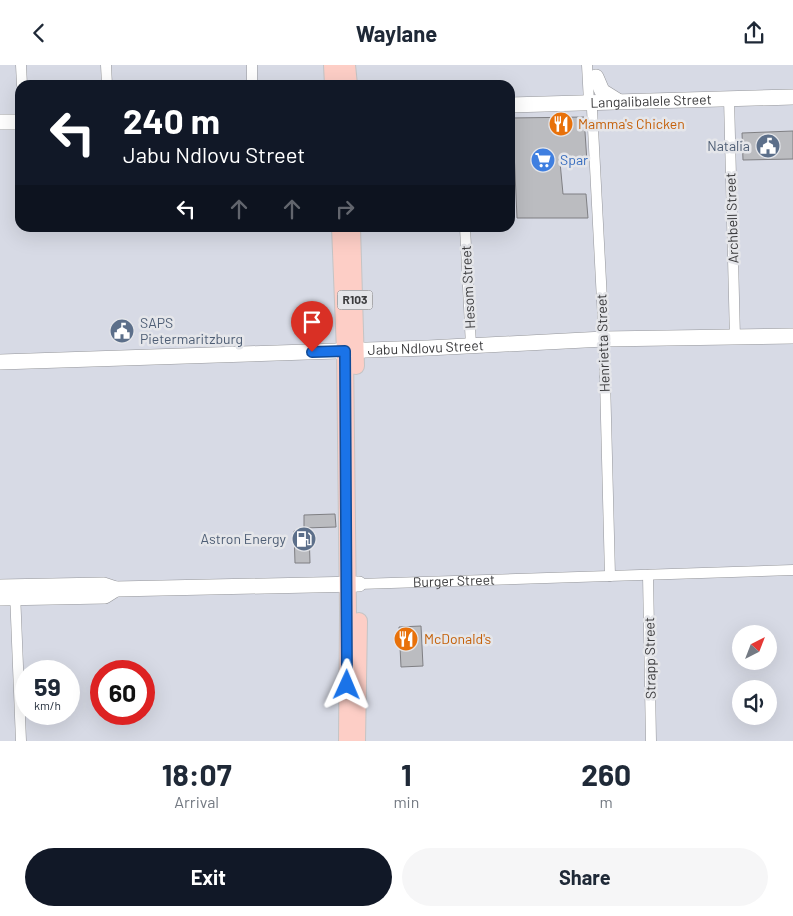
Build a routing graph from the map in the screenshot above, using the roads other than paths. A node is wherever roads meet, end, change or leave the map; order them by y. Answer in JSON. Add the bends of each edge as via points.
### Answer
{"nodes":[{"id":1,"x":21,"y":65,"type":"edge"},
{"id":2,"x":106,"y":65,"type":"edge"},
{"id":3,"x":252,"y":65,"type":"edge"},
{"id":4,"x":332,"y":65,"type":"edge"},
{"id":5,"x":347,"y":65,"type":"edge"},
{"id":6,"x":593,"y":69,"type":"edge"},
{"id":7,"x":22,"y":80,"type":"edge"},
{"id":8,"x":107,"y":80,"type":"edge"},
{"id":9,"x":252,"y":80,"type":"edge"},
{"id":10,"x":333,"y":80,"type":"edge"},
{"id":11,"x":348,"y":80,"type":"edge"},
{"id":12,"x":793,"y":97,"type":"edge"},
{"id":13,"x":729,"y":98,"type":"junction"},
{"id":14,"x":618,"y":101,"type":"junction"},
{"id":15,"x":592,"y":104,"type":"junction"},
{"id":16,"x":515,"y":105,"type":"edge"},
{"id":17,"x":0,"y":122,"type":"edge"},
{"id":18,"x":15,"y":122,"type":"edge"},
{"id":19,"x":340,"y":232,"type":"edge"},
{"id":20,"x":352,"y":232,"type":"edge"},
{"id":21,"x":464,"y":232,"type":"edge"},
{"id":22,"x":793,"y":336,"type":"edge"},
{"id":23,"x":736,"y":337,"type":"junction"},
{"id":24,"x":604,"y":339,"type":"junction"},
{"id":25,"x":471,"y":346,"type":"junction"},
{"id":26,"x":351,"y":351,"type":"junction"},
{"id":27,"x":0,"y":362,"type":"edge"},
{"id":28,"x":793,"y":570,"type":"edge"},
{"id":29,"x":648,"y":575,"type":"junction"},
{"id":30,"x":610,"y":576,"type":"junction"},
{"id":31,"x":353,"y":584,"type":"junction"},
{"id":32,"x":10,"y":591,"type":"edge"},
{"id":33,"x":0,"y":598,"type":"edge"},
{"id":34,"x":21,"y":741,"type":"edge"},
{"id":35,"x":347,"y":741,"type":"edge"},
{"id":36,"x":357,"y":741,"type":"edge"},
{"id":37,"x":651,"y":741,"type":"edge"}],
"edges":[{"from":1,"to":7,"type":"street"},
{"from":2,"to":8,"type":"street"},
{"from":3,"to":9,"type":"street"},
{"from":4,"to":10,"type":"main road"},
{"from":5,"to":11,"type":"main road"},
{"from":6,"to":14,"type":"street","via":[[602,91]]},
{"from":6,"to":15,"type":"street","name":"Henrietta Street"},
{"from":12,"to":13,"type":"street","name":"Langalibalele Street"},
{"from":13,"to":14,"type":"street","name":"Langalibalele Street"},
{"from":13,"to":23,"type":"street","name":"Archbell Street"},
{"from":14,"to":15,"type":"street","name":"Langalibalele Street"},
{"from":15,"to":16,"type":"street","name":"Langalibalele Street"},
{"from":15,"to":24,"type":"street","name":"Henrietta Street"},
{"from":17,"to":18,"type":"street"},
{"from":19,"to":26,"type":"main road","number":"R103"},
{"from":20,"to":26,"type":"main road","number":"R103"},
{"from":21,"to":25,"type":"street","name":"Hesom Street"},
{"from":22,"to":23,"type":"street","name":"Jabu Ndlovu Street"},
{"from":23,"to":24,"type":"street","name":"Jabu Ndlovu Street"},
{"from":24,"to":25,"type":"street","name":"Jabu Ndlovu Street"},
{"from":24,"to":30,"type":"street","name":"Henrietta Street"},
{"from":25,"to":26,"type":"street","name":"Jabu Ndlovu Street"},
{"from":26,"to":27,"type":"street","name":"Jabu Ndlovu Street"},
{"from":26,"to":31,"type":"main road","number":"R103"},
{"from":28,"to":29,"type":"street","name":"Burger Street"},
{"from":29,"to":30,"type":"street","name":"Burger Street"},
{"from":29,"to":37,"type":"street","name":"Strapp Street"},
{"from":30,"to":31,"type":"street","name":"Burger Street"},
{"from":31,"to":32,"type":"street","name":"Burger Street","via":[[116,589],[104,585]]},
{"from":31,"to":35,"type":"main road","number":"R103"},
{"from":31,"to":36,"type":"main road","number":"R103"},
{"from":32,"to":33,"type":"street","name":"Burger Street"},
{"from":32,"to":34,"type":"street"}]}
